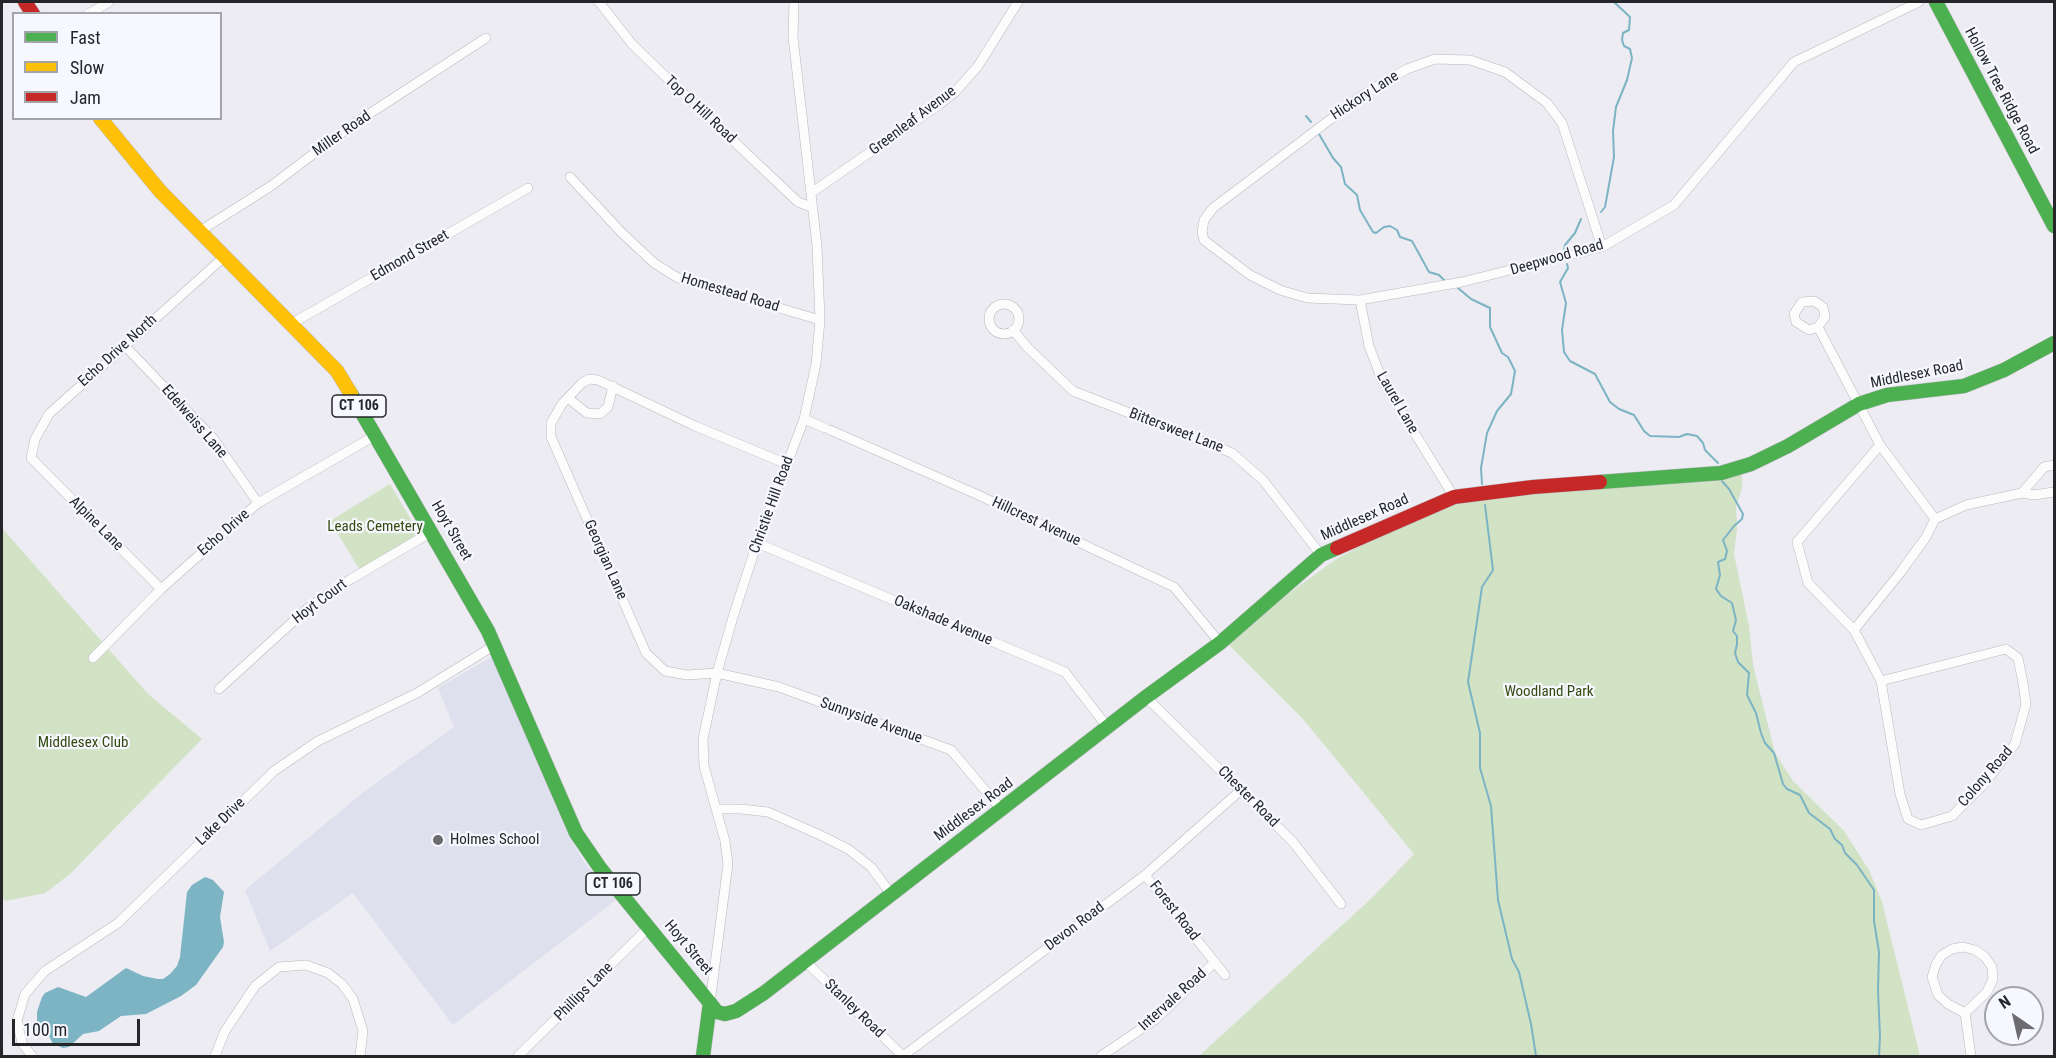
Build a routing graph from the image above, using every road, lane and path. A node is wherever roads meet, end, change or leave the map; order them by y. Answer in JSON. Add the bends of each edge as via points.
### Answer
{"nodes":[{"id":1,"x":109,"y":2,"type":"edge"},
{"id":2,"x":599,"y":2,"type":"edge"},
{"id":3,"x":794,"y":2,"type":"edge"},
{"id":4,"x":1018,"y":2,"type":"edge"},
{"id":5,"x":1919,"y":2,"type":"edge"},
{"id":6,"x":1936,"y":2,"type":"edge"},
{"id":7,"x":92,"y":12,"type":"edge"},
{"id":8,"x":486,"y":38,"type":"dead end"},
{"id":9,"x":102,"y":120,"type":"edge"},
{"id":10,"x":570,"y":177,"type":"dead end"},
{"id":11,"x":528,"y":188,"type":"dead end"},
{"id":12,"x":810,"y":193,"type":"junction"},
{"id":13,"x":812,"y":207,"type":"junction"},
{"id":14,"x":2055,"y":226,"type":"edge"},
{"id":15,"x":200,"y":231,"type":"junction"},
{"id":16,"x":1202,"y":232,"type":"joint"},
{"id":17,"x":1602,"y":247,"type":"junction"},
{"id":18,"x":224,"y":257,"type":"junction"},
{"id":19,"x":1360,"y":300,"type":"junction"},
{"id":20,"x":820,"y":320,"type":"junction"},
{"id":21,"x":291,"y":324,"type":"junction"},
{"id":22,"x":1818,"y":327,"type":"dead end"},
{"id":23,"x":1013,"y":330,"type":"dead end"},
{"id":24,"x":2055,"y":343,"type":"edge"},
{"id":25,"x":124,"y":345,"type":"junction"},
{"id":26,"x":613,"y":386,"type":"junction"},
{"id":27,"x":569,"y":399,"type":"junction"},
{"id":28,"x":1859,"y":404,"type":"junction"},
{"id":29,"x":804,"y":419,"type":"junction"},
{"id":30,"x":376,"y":435,"type":"junction"},
{"id":31,"x":1880,"y":445,"type":"junction"},
{"id":32,"x":31,"y":458,"type":"joint"},
{"id":33,"x":787,"y":465,"type":"junction"},
{"id":34,"x":2055,"y":465,"type":"edge"},
{"id":35,"x":2055,"y":492,"type":"edge"},
{"id":36,"x":2022,"y":493,"type":"junction"},
{"id":37,"x":1454,"y":497,"type":"junction"},
{"id":38,"x":258,"y":503,"type":"junction"},
{"id":39,"x":1935,"y":519,"type":"junction"},
{"id":40,"x":433,"y":531,"type":"junction"},
{"id":41,"x":757,"y":543,"type":"junction"},
{"id":42,"x":1321,"y":555,"type":"junction"},
{"id":43,"x":161,"y":589,"type":"junction"},
{"id":44,"x":1854,"y":630,"type":"junction"},
{"id":45,"x":1220,"y":643,"type":"junction"},
{"id":46,"x":495,"y":645,"type":"junction"},
{"id":47,"x":93,"y":658,"type":"dead end"},
{"id":48,"x":717,"y":673,"type":"junction"},
{"id":49,"x":1881,"y":681,"type":"junction"},
{"id":50,"x":219,"y":689,"type":"dead end"},
{"id":51,"x":1146,"y":697,"type":"junction"},
{"id":52,"x":1108,"y":728,"type":"junction"},
{"id":53,"x":1241,"y":790,"type":"junction"},
{"id":54,"x":716,"y":809,"type":"junction"},
{"id":55,"x":1001,"y":809,"type":"junction"},
{"id":56,"x":1145,"y":875,"type":"junction"},
{"id":57,"x":891,"y":894,"type":"junction"},
{"id":58,"x":1341,"y":904,"type":"dead end"},
{"id":59,"x":649,"y":927,"type":"junction"},
{"id":60,"x":806,"y":960,"type":"junction"},
{"id":61,"x":1215,"y":962,"type":"junction"},
{"id":62,"x":1225,"y":975,"type":"dead end"},
{"id":63,"x":710,"y":1003,"type":"junction"},
{"id":64,"x":1965,"y":1013,"type":"junction"},
{"id":65,"x":32,"y":1056,"type":"edge"},
{"id":66,"x":215,"y":1056,"type":"edge"},
{"id":67,"x":360,"y":1056,"type":"edge"},
{"id":68,"x":518,"y":1056,"type":"edge"},
{"id":69,"x":703,"y":1056,"type":"edge"},
{"id":70,"x":903,"y":1056,"type":"edge"},
{"id":71,"x":1101,"y":1056,"type":"edge"},
{"id":72,"x":1971,"y":1056,"type":"edge"}],
"edges":[{"from":1,"to":7,"type":"street"},
{"from":2,"to":13,"type":"street","name":"Top O Hill Road","via":[[669,80],[798,202]]},
{"from":3,"to":12,"type":"street","name":"Christie Hill Road","via":[[793,38]]},
{"from":4,"to":12,"type":"street","name":"Greenleaf Avenue","via":[[978,66],[955,92]]},
{"from":5,"to":17,"type":"street","name":"Deepwood Road","via":[[1794,62],[1674,205]]},
{"from":6,"to":14,"type":"street","name":"Hollow Tree Ridge Road"},
{"from":8,"to":15,"type":"street","name":"Miller Road"},
{"from":9,"to":15,"type":"street","name":"Hoyt Street","number":"CT 106","via":[[160,191]]},
{"from":10,"to":20,"type":"street","name":"Homestead Road","via":[[621,232],[678,278]]},
{"from":11,"to":21,"type":"street","name":"Edmond Street"},
{"from":12,"to":13,"type":"street","name":"Christie Hill Road"},
{"from":13,"to":20,"type":"street","name":"Christie Hill Road"},
{"from":15,"to":18,"type":"street","name":"Hoyt Street","number":"CT 106"},
{"from":16,"to":17,"type":"street","name":"Hickory Lane","via":[[1204,220],[1213,208],[1364,94],[1407,69],[1435,59],[1470,60],[1505,72],[1547,103],[1562,123]]},
{"from":16,"to":19,"type":"street","name":"Deepwood Road","via":[[1204,240],[1250,275],[1280,290],[1307,298]]},
{"from":17,"to":19,"type":"street","name":"Deepwood Road","via":[[1462,282]]},
{"from":18,"to":21,"type":"street","name":"Hoyt Street","number":"CT 106"},
{"from":18,"to":25,"type":"street","name":"Echo Drive North"},
{"from":19,"to":37,"type":"street","name":"Laurel Lane","via":[[1369,346],[1382,380]]},
{"from":20,"to":29,"type":"street","name":"Christie Hill Road","via":[[816,364]]},
{"from":21,"to":30,"type":"street","name":"Hoyt Street","number":"CT 106","via":[[337,371]]},
{"from":22,"to":28,"type":"street"},
{"from":23,"to":42,"type":"street","name":"Bittersweet Lane","via":[[1073,391],[1232,453],[1263,480]]},
{"from":24,"to":28,"type":"street","name":"Middlesex Road","via":[[1964,386],[1887,395]]},
{"from":25,"to":32,"type":"street","name":"Echo Drive North","via":[[49,414],[35,439]]},
{"from":25,"to":38,"type":"street","name":"Edelweiss Lane","via":[[213,438]]},
{"from":26,"to":27,"type":"street","name":"Georgian Lane","via":[[589,380]]},
{"from":26,"to":27,"type":"street","via":[[608,407],[600,414],[587,414]]},
{"from":26,"to":33,"type":"street","name":"Georgian Lane"},
{"from":27,"to":48,"type":"street","name":"Georgian Lane","via":[[556,412],[550,436],[646,653],[665,671],[687,675]]},
{"from":28,"to":31,"type":"street"},
{"from":28,"to":37,"type":"street","name":"Middlesex Road","via":[[1788,446],[1721,473]]},
{"from":29,"to":33,"type":"street","name":"Christie Hill Road"},
{"from":29,"to":45,"type":"street","name":"Hillcrest Avenue","via":[[1174,587]]},
{"from":30,"to":38,"type":"street","name":"Echo Drive"},
{"from":30,"to":40,"type":"street","name":"Hoyt Street","number":"CT 106"},
{"from":31,"to":39,"type":"street"},
{"from":31,"to":44,"type":"street","name":"Colony Road","via":[[1797,542],[1808,583]]},
{"from":32,"to":43,"type":"street","name":"Alpine Lane"},
{"from":33,"to":41,"type":"street","name":"Christie Hill Road"},
{"from":34,"to":36,"type":"street","via":[[2044,467]]},
{"from":35,"to":36,"type":"street"},
{"from":36,"to":39,"type":"street","via":[[1966,506]]},
{"from":37,"to":42,"type":"street","name":"Middlesex Road"},
{"from":38,"to":43,"type":"street","name":"Echo Drive"},
{"from":39,"to":44,"type":"street","via":[[1900,573]]},
{"from":40,"to":46,"type":"street","name":"Hoyt Street","number":"CT 106"},
{"from":40,"to":50,"type":"street","name":"Hoyt Court","via":[[308,608]]},
{"from":41,"to":48,"type":"street","name":"Christie Hill Road"},
{"from":41,"to":52,"type":"street","name":"Oakshade Avenue","via":[[1065,672]]},
{"from":42,"to":45,"type":"street","name":"Middlesex Road"},
{"from":43,"to":47,"type":"street","name":"Echo Drive"},
{"from":44,"to":49,"type":"street","name":"Colony Road"},
{"from":45,"to":51,"type":"street","name":"Middlesex Road"},
{"from":46,"to":59,"type":"street","name":"Hoyt Street","number":"CT 106","via":[[576,833]]},
{"from":46,"to":65,"type":"street","name":"Lake Drive","via":[[417,693],[318,741],[274,771],[118,922],[45,971],[25,994],[17,1022],[22,1042]]},
{"from":48,"to":54,"type":"street","name":"Christie Hill Road","via":[[703,739],[704,766]]},
{"from":48,"to":55,"type":"street","name":"Sunnyside Avenue","via":[[779,687],[951,750]]},
{"from":49,"to":49,"type":"street","name":"Colony Road","via":[[2006,649],[2018,658],[2026,704],[2015,744],[1984,784],[1952,816],[1921,825],[1908,819],[1900,794]]},
{"from":51,"to":52,"type":"street","name":"Middlesex Road"},
{"from":51,"to":53,"type":"street","name":"Chester Road"},
{"from":52,"to":55,"type":"street","name":"Middlesex Road"},
{"from":53,"to":56,"type":"street","name":"Devon Road"},
{"from":53,"to":58,"type":"street","name":"Chester Road","via":[[1293,842]]},
{"from":54,"to":57,"type":"street","via":[[768,812],[820,835],[872,867]]},
{"from":54,"to":63,"type":"street","name":"Christie Hill Road","via":[[728,864]]},
{"from":55,"to":57,"type":"street","name":"Middlesex Road"},
{"from":56,"to":61,"type":"street","name":"Forest Road"},
{"from":56,"to":70,"type":"street","name":"Devon Road"},
{"from":57,"to":60,"type":"street","name":"Middlesex Road"},
{"from":59,"to":63,"type":"street","name":"Hoyt Street","number":"CT 106"},
{"from":59,"to":68,"type":"street","name":"Phillips Lane"},
{"from":60,"to":63,"type":"street","name":"Middlesex Road","via":[[740,1007]]},
{"from":60,"to":70,"type":"street","name":"Stanley Road"},
{"from":61,"to":62,"type":"street","name":"Forest Road"},
{"from":61,"to":71,"type":"street","name":"Intervale Road","via":[[1156,1019]]},
{"from":63,"to":69,"type":"street"},
{"from":64,"to":64,"type":"street","via":[[1987,992],[1993,979],[1992,967],[1975,950],[1952,948],[1942,955],[1932,977],[1938,994]]},
{"from":64,"to":72,"type":"street"},
{"from":66,"to":67,"type":"street","via":[[225,1031],[255,986],[279,967],[306,965],[328,973],[354,999],[363,1030]]}]}
